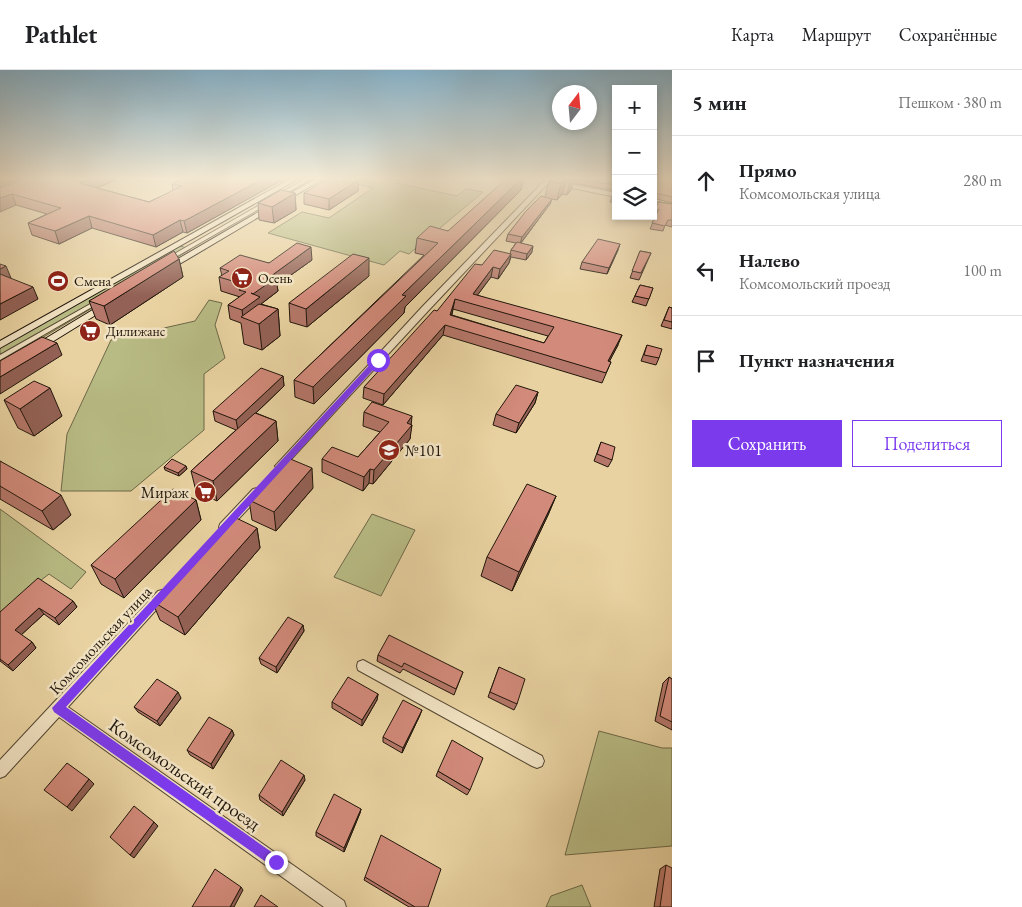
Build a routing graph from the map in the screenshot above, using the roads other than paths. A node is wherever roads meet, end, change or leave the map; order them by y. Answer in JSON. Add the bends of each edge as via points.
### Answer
{"nodes":[{"id":1,"x":226,"y":218,"type":"edge"},
{"id":2,"x":239,"y":218,"type":"edge"},
{"id":3,"x":250,"y":218,"type":"edge"},
{"id":4,"x":511,"y":218,"type":"edge"},
{"id":5,"x":157,"y":270,"type":"joint"},
{"id":6,"x":121,"y":296,"type":"edge"},
{"id":7,"x":106,"y":297,"type":"edge"},
{"id":8,"x":0,"y":345,"type":"edge"},
{"id":9,"x":0,"y":358,"type":"edge"},
{"id":10,"x":0,"y":369,"type":"edge"},
{"id":11,"x":214,"y":538,"type":"edge"},
{"id":12,"x":167,"y":589,"type":"edge"},
{"id":13,"x":363,"y":666,"type":"dead end"},
{"id":14,"x":58,"y":708,"type":"junction"},
{"id":15,"x":537,"y":761,"type":"dead end"},
{"id":16,"x":0,"y":771,"type":"edge"},
{"id":17,"x":338,"y":907,"type":"edge"}],
"edges":[{"from":1,"to":8,"type":"street"},
{"from":2,"to":5,"type":"street","via":[[196,242]]},
{"from":3,"to":5,"type":"street"},
{"from":4,"to":11,"type":"street"},
{"from":6,"to":10,"type":"street"},
{"from":7,"to":9,"type":"street"},
{"from":12,"to":14,"type":"street","name":"Комсомольская улица"},
{"from":13,"to":15,"type":"street"},
{"from":14,"to":16,"type":"street","name":"Комсомольская улица"},
{"from":14,"to":17,"type":"street","name":"Комсомольский проезд"}]}
